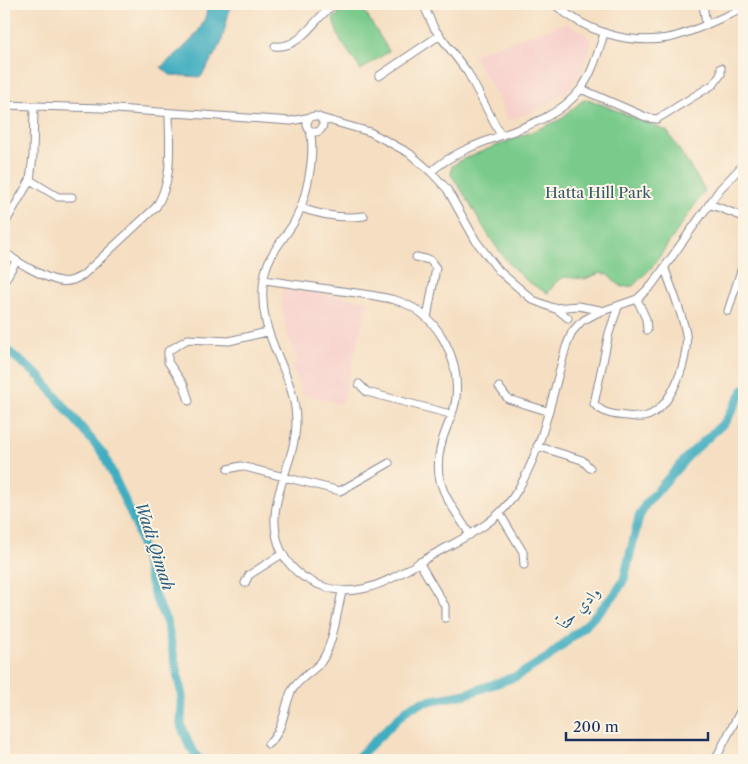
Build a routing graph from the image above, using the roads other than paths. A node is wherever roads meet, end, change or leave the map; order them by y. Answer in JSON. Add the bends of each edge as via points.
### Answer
{"nodes":[{"id":1,"x":335,"y":4,"type":"edge"},
{"id":2,"x":423,"y":4,"type":"edge"},
{"id":3,"x":703,"y":4,"type":"edge"},
{"id":4,"x":558,"y":5,"type":"edge"},
{"id":5,"x":744,"y":9,"type":"edge"},
{"id":6,"x":706,"y":24,"type":"junction"},
{"id":7,"x":604,"y":34,"type":"junction"},
{"id":8,"x":440,"y":35,"type":"junction"},
{"id":9,"x":275,"y":46,"type":"dead end"},
{"id":10,"x":721,"y":68,"type":"dead end"},
{"id":11,"x":379,"y":76,"type":"dead end"},
{"id":12,"x":581,"y":89,"type":"junction"},
{"id":13,"x":4,"y":105,"type":"edge"},
{"id":14,"x":34,"y":106,"type":"junction"},
{"id":15,"x":169,"y":113,"type":"junction"},
{"id":16,"x":311,"y":117,"type":"junction"},
{"id":17,"x":321,"y":118,"type":"junction"},
{"id":18,"x":291,"y":121,"type":"junction"},
{"id":19,"x":342,"y":125,"type":"junction"},
{"id":20,"x":309,"y":129,"type":"junction"},
{"id":21,"x":320,"y":130,"type":"junction"},
{"id":22,"x":500,"y":134,"type":"junction"},
{"id":23,"x":312,"y":147,"type":"junction"},
{"id":24,"x":744,"y":164,"type":"edge"},
{"id":25,"x":431,"y":172,"type":"junction"},
{"id":26,"x":30,"y":180,"type":"junction"},
{"id":27,"x":72,"y":196,"type":"dead end"},
{"id":28,"x":709,"y":204,"type":"junction"},
{"id":29,"x":301,"y":208,"type":"junction"},
{"id":30,"x":364,"y":216,"type":"dead end"},
{"id":31,"x":744,"y":217,"type":"edge"},
{"id":32,"x":4,"y":225,"type":"edge"},
{"id":33,"x":4,"y":250,"type":"edge"},
{"id":34,"x":416,"y":257,"type":"dead end"},
{"id":35,"x":16,"y":261,"type":"junction"},
{"id":36,"x":744,"y":261,"type":"edge"},
{"id":37,"x":665,"y":269,"type":"junction"},
{"id":38,"x":264,"y":280,"type":"junction"},
{"id":39,"x":4,"y":282,"type":"edge"},
{"id":40,"x":637,"y":299,"type":"junction"},
{"id":41,"x":581,"y":307,"type":"junction"},
{"id":42,"x":618,"y":307,"type":"junction"},
{"id":43,"x":554,"y":308,"type":"junction"},
{"id":44,"x":572,"y":308,"type":"junction"},
{"id":45,"x":603,"y":311,"type":"junction"},
{"id":46,"x":728,"y":311,"type":"dead end"},
{"id":47,"x":427,"y":318,"type":"junction"},
{"id":48,"x":569,"y":319,"type":"junction"},
{"id":49,"x":582,"y":322,"type":"junction"},
{"id":50,"x":647,"y":330,"type":"dead end"},
{"id":51,"x":267,"y":332,"type":"junction"},
{"id":52,"x":572,"y":332,"type":"junction"},
{"id":53,"x":359,"y":384,"type":"dead end"},
{"id":54,"x":499,"y":387,"type":"dead end"},
{"id":55,"x":189,"y":401,"type":"dead end"},
{"id":56,"x":547,"y":411,"type":"junction"},
{"id":57,"x":450,"y":414,"type":"junction"},
{"id":58,"x":537,"y":446,"type":"junction"},
{"id":59,"x":389,"y":464,"type":"dead end"},
{"id":60,"x":590,"y":468,"type":"dead end"},
{"id":61,"x":228,"y":469,"type":"dead end"},
{"id":62,"x":284,"y":478,"type":"junction"},
{"id":63,"x":500,"y":514,"type":"junction"},
{"id":64,"x":470,"y":534,"type":"junction"},
{"id":65,"x":282,"y":554,"type":"junction"},
{"id":66,"x":419,"y":562,"type":"junction"},
{"id":67,"x":524,"y":565,"type":"dead end"},
{"id":68,"x":245,"y":583,"type":"dead end"},
{"id":69,"x":342,"y":592,"type":"junction"},
{"id":70,"x":445,"y":618,"type":"dead end"},
{"id":71,"x":744,"y":704,"type":"edge"},
{"id":72,"x":268,"y":744,"type":"dead end"},
{"id":73,"x":715,"y":760,"type":"edge"}],
"edges":[{"from":1,"to":9,"type":"street","via":[[300,38],[284,47]]},
{"from":2,"to":8,"type":"street"},
{"from":3,"to":6,"type":"street"},
{"from":4,"to":7,"type":"street"},
{"from":5,"to":6,"type":"street"},
{"from":6,"to":7,"type":"street","via":[[668,38],[633,39]]},
{"from":7,"to":12,"type":"street"},
{"from":8,"to":11,"type":"street"},
{"from":8,"to":22,"type":"street","via":[[468,73]]},
{"from":10,"to":12,"type":"street","via":[[714,84],[657,119]]},
{"from":12,"to":22,"type":"street","via":[[555,112]]},
{"from":13,"to":14,"type":"street"},
{"from":14,"to":15,"type":"street"},
{"from":14,"to":26,"type":"street"},
{"from":15,"to":18,"type":"street"},
{"from":15,"to":35,"type":"street","via":[[169,176],[156,207],[83,275],[72,281],[54,280]]},
{"from":16,"to":17,"type":"street"},
{"from":16,"to":18,"type":"street"},
{"from":16,"to":20,"type":"street"},
{"from":17,"to":19,"type":"street"},
{"from":17,"to":21,"type":"street","via":[[324,124]]},
{"from":18,"to":20,"type":"street"},
{"from":19,"to":21,"type":"street"},
{"from":19,"to":25,"type":"street","via":[[388,140],[410,152]]},
{"from":20,"to":21,"type":"street"},
{"from":20,"to":23,"type":"street"},
{"from":21,"to":23,"type":"street"},
{"from":22,"to":25,"type":"street","via":[[450,157]]},
{"from":23,"to":29,"type":"street"},
{"from":24,"to":28,"type":"street"},
{"from":25,"to":43,"type":"street","via":[[447,190],[476,241],[499,271],[533,300]]},
{"from":26,"to":27,"type":"street","via":[[58,197]]},
{"from":26,"to":32,"type":"street"},
{"from":28,"to":31,"type":"street"},
{"from":28,"to":37,"type":"street"},
{"from":29,"to":30,"type":"street","via":[[316,214]]},
{"from":29,"to":38,"type":"street","via":[[269,258]]},
{"from":33,"to":35,"type":"street"},
{"from":34,"to":47,"type":"street","via":[[430,260],[436,268]]},
{"from":35,"to":39,"type":"street"},
{"from":36,"to":46,"type":"street"},
{"from":37,"to":40,"type":"street"},
{"from":37,"to":42,"type":"street","via":[[686,335],[685,355],[665,404],[654,414],[641,418],[602,412],[594,404]]},
{"from":38,"to":47,"type":"street","via":[[396,300]]},
{"from":38,"to":51,"type":"street","via":[[262,296]]},
{"from":40,"to":42,"type":"street"},
{"from":40,"to":50,"type":"street"},
{"from":41,"to":44,"type":"street"},
{"from":41,"to":45,"type":"street"},
{"from":41,"to":49,"type":"street","via":[[586,314]]},
{"from":42,"to":45,"type":"street"},
{"from":43,"to":44,"type":"street"},
{"from":43,"to":48,"type":"street"},
{"from":44,"to":48,"type":"street"},
{"from":45,"to":49,"type":"street"},
{"from":47,"to":57,"type":"street","via":[[449,350],[456,373],[456,400]]},
{"from":48,"to":49,"type":"street","via":[[575,324]]},
{"from":48,"to":52,"type":"street"},
{"from":49,"to":52,"type":"street"},
{"from":51,"to":55,"type":"street","via":[[229,341],[188,339],[168,352],[168,362],[184,385]]},
{"from":51,"to":62,"type":"street","via":[[288,380],[294,403],[295,439]]},
{"from":52,"to":56,"type":"street"},
{"from":53,"to":57,"type":"street","via":[[367,392]]},
{"from":54,"to":56,"type":"street","via":[[508,399]]},
{"from":56,"to":58,"type":"street"},
{"from":57,"to":64,"type":"street","via":[[438,456],[438,476],[441,487]]},
{"from":58,"to":60,"type":"street","via":[[582,460]]},
{"from":58,"to":63,"type":"street","via":[[526,477]]},
{"from":59,"to":62,"type":"street","via":[[340,491]]},
{"from":61,"to":62,"type":"street","via":[[241,466]]},
{"from":62,"to":65,"type":"street","via":[[274,515],[274,528]]},
{"from":63,"to":64,"type":"street"},
{"from":63,"to":67,"type":"street","via":[[523,552]]},
{"from":64,"to":66,"type":"street"},
{"from":65,"to":68,"type":"street","via":[[249,575]]},
{"from":65,"to":69,"type":"street","via":[[303,577],[319,586]]},
{"from":66,"to":69,"type":"street","via":[[366,589]]},
{"from":66,"to":70,"type":"street","via":[[445,606]]},
{"from":69,"to":72,"type":"street","via":[[322,661],[300,679],[292,691],[276,736]]},
{"from":71,"to":73,"type":"street"}]}
